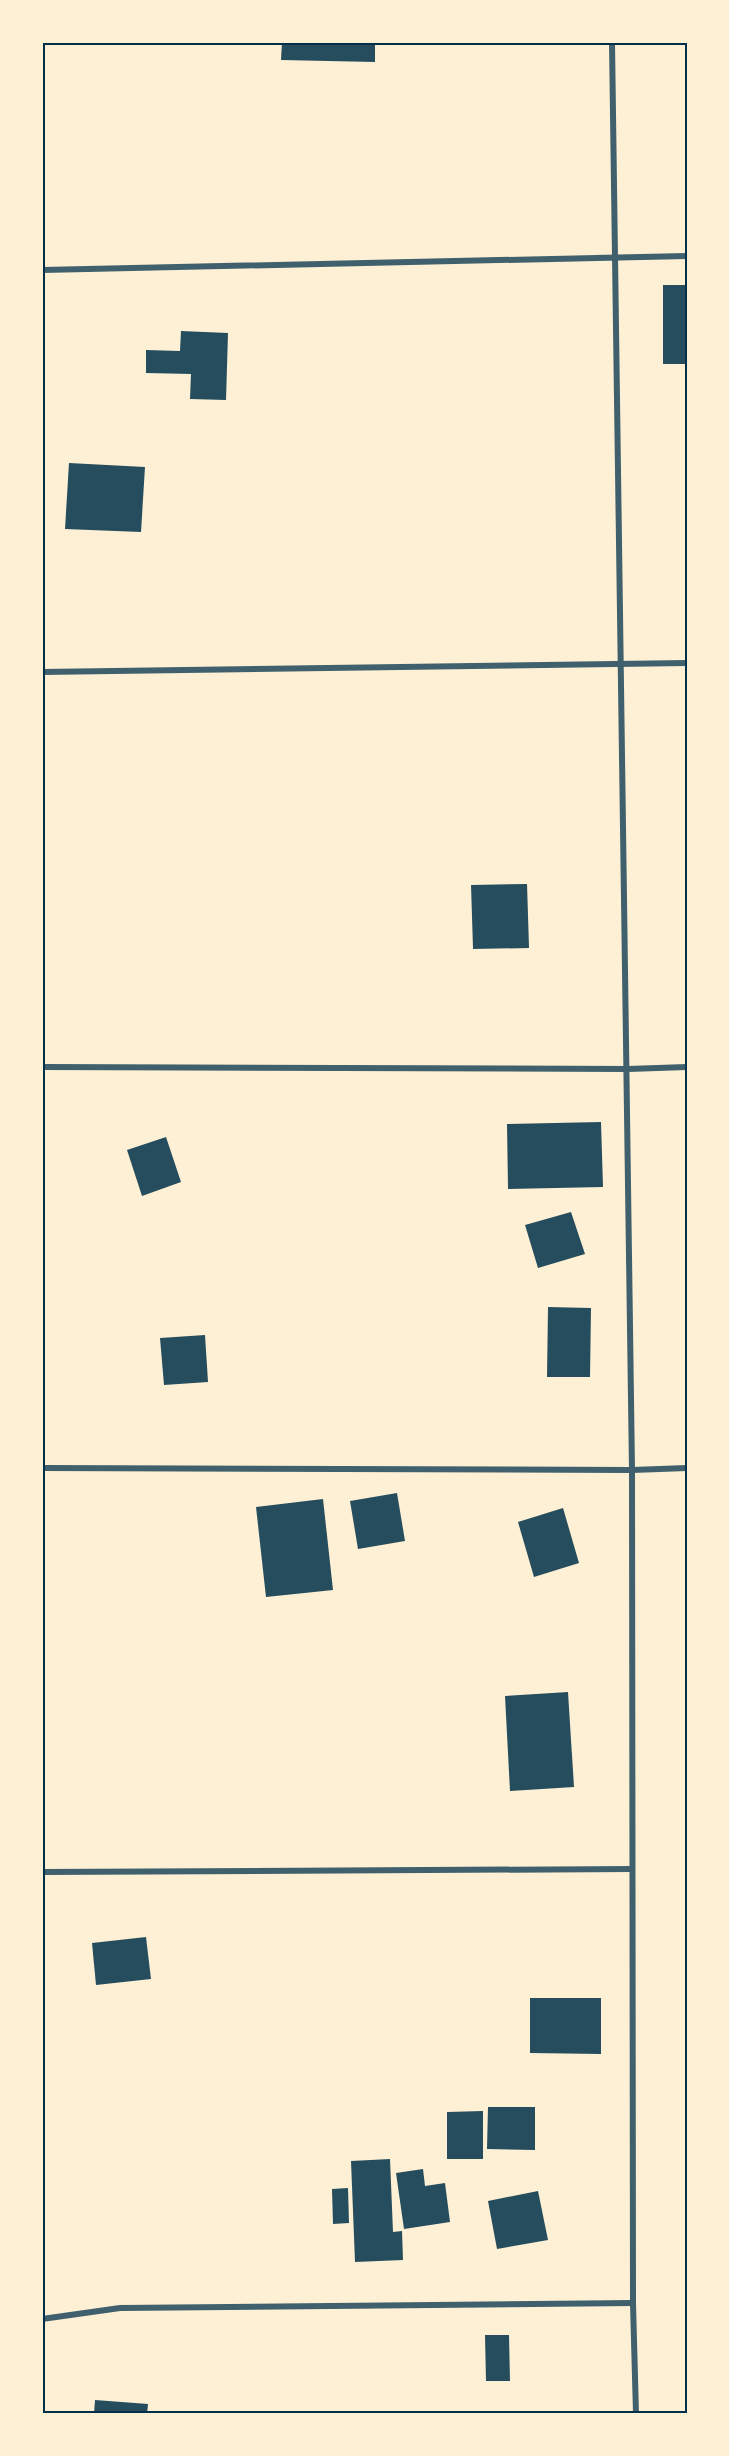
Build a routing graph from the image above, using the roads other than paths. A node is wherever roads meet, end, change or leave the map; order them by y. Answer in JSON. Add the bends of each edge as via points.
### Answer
{"nodes":[{"id":1,"x":612,"y":42,"type":"edge"},
{"id":2,"x":687,"y":256,"type":"edge"},
{"id":3,"x":615,"y":257,"type":"junction"},
{"id":4,"x":42,"y":270,"type":"edge"},
{"id":5,"x":687,"y":663,"type":"edge"},
{"id":6,"x":621,"y":665,"type":"junction"},
{"id":7,"x":42,"y":672,"type":"edge"},
{"id":8,"x":42,"y":1067,"type":"edge"},
{"id":9,"x":687,"y":1067,"type":"edge"},
{"id":10,"x":628,"y":1069,"type":"junction"},
{"id":11,"x":42,"y":1468,"type":"edge"},
{"id":12,"x":687,"y":1468,"type":"edge"},
{"id":13,"x":632,"y":1470,"type":"junction"},
{"id":14,"x":632,"y":1869,"type":"junction"},
{"id":15,"x":42,"y":1872,"type":"edge"},
{"id":16,"x":633,"y":2303,"type":"junction"},
{"id":17,"x":42,"y":2319,"type":"edge"},
{"id":18,"x":636,"y":2414,"type":"edge"}],
"edges":[{"from":1,"to":3,"type":"street"},
{"from":2,"to":3,"type":"street"},
{"from":3,"to":4,"type":"street"},
{"from":3,"to":6,"type":"street"},
{"from":5,"to":6,"type":"street"},
{"from":6,"to":7,"type":"street"},
{"from":6,"to":10,"type":"street"},
{"from":8,"to":10,"type":"street"},
{"from":9,"to":10,"type":"street"},
{"from":10,"to":13,"type":"street"},
{"from":11,"to":13,"type":"street"},
{"from":12,"to":13,"type":"street"},
{"from":13,"to":14,"type":"street"},
{"from":14,"to":15,"type":"street"},
{"from":14,"to":16,"type":"street"},
{"from":16,"to":17,"type":"street","via":[[120,2308]]},
{"from":16,"to":18,"type":"street"}]}
